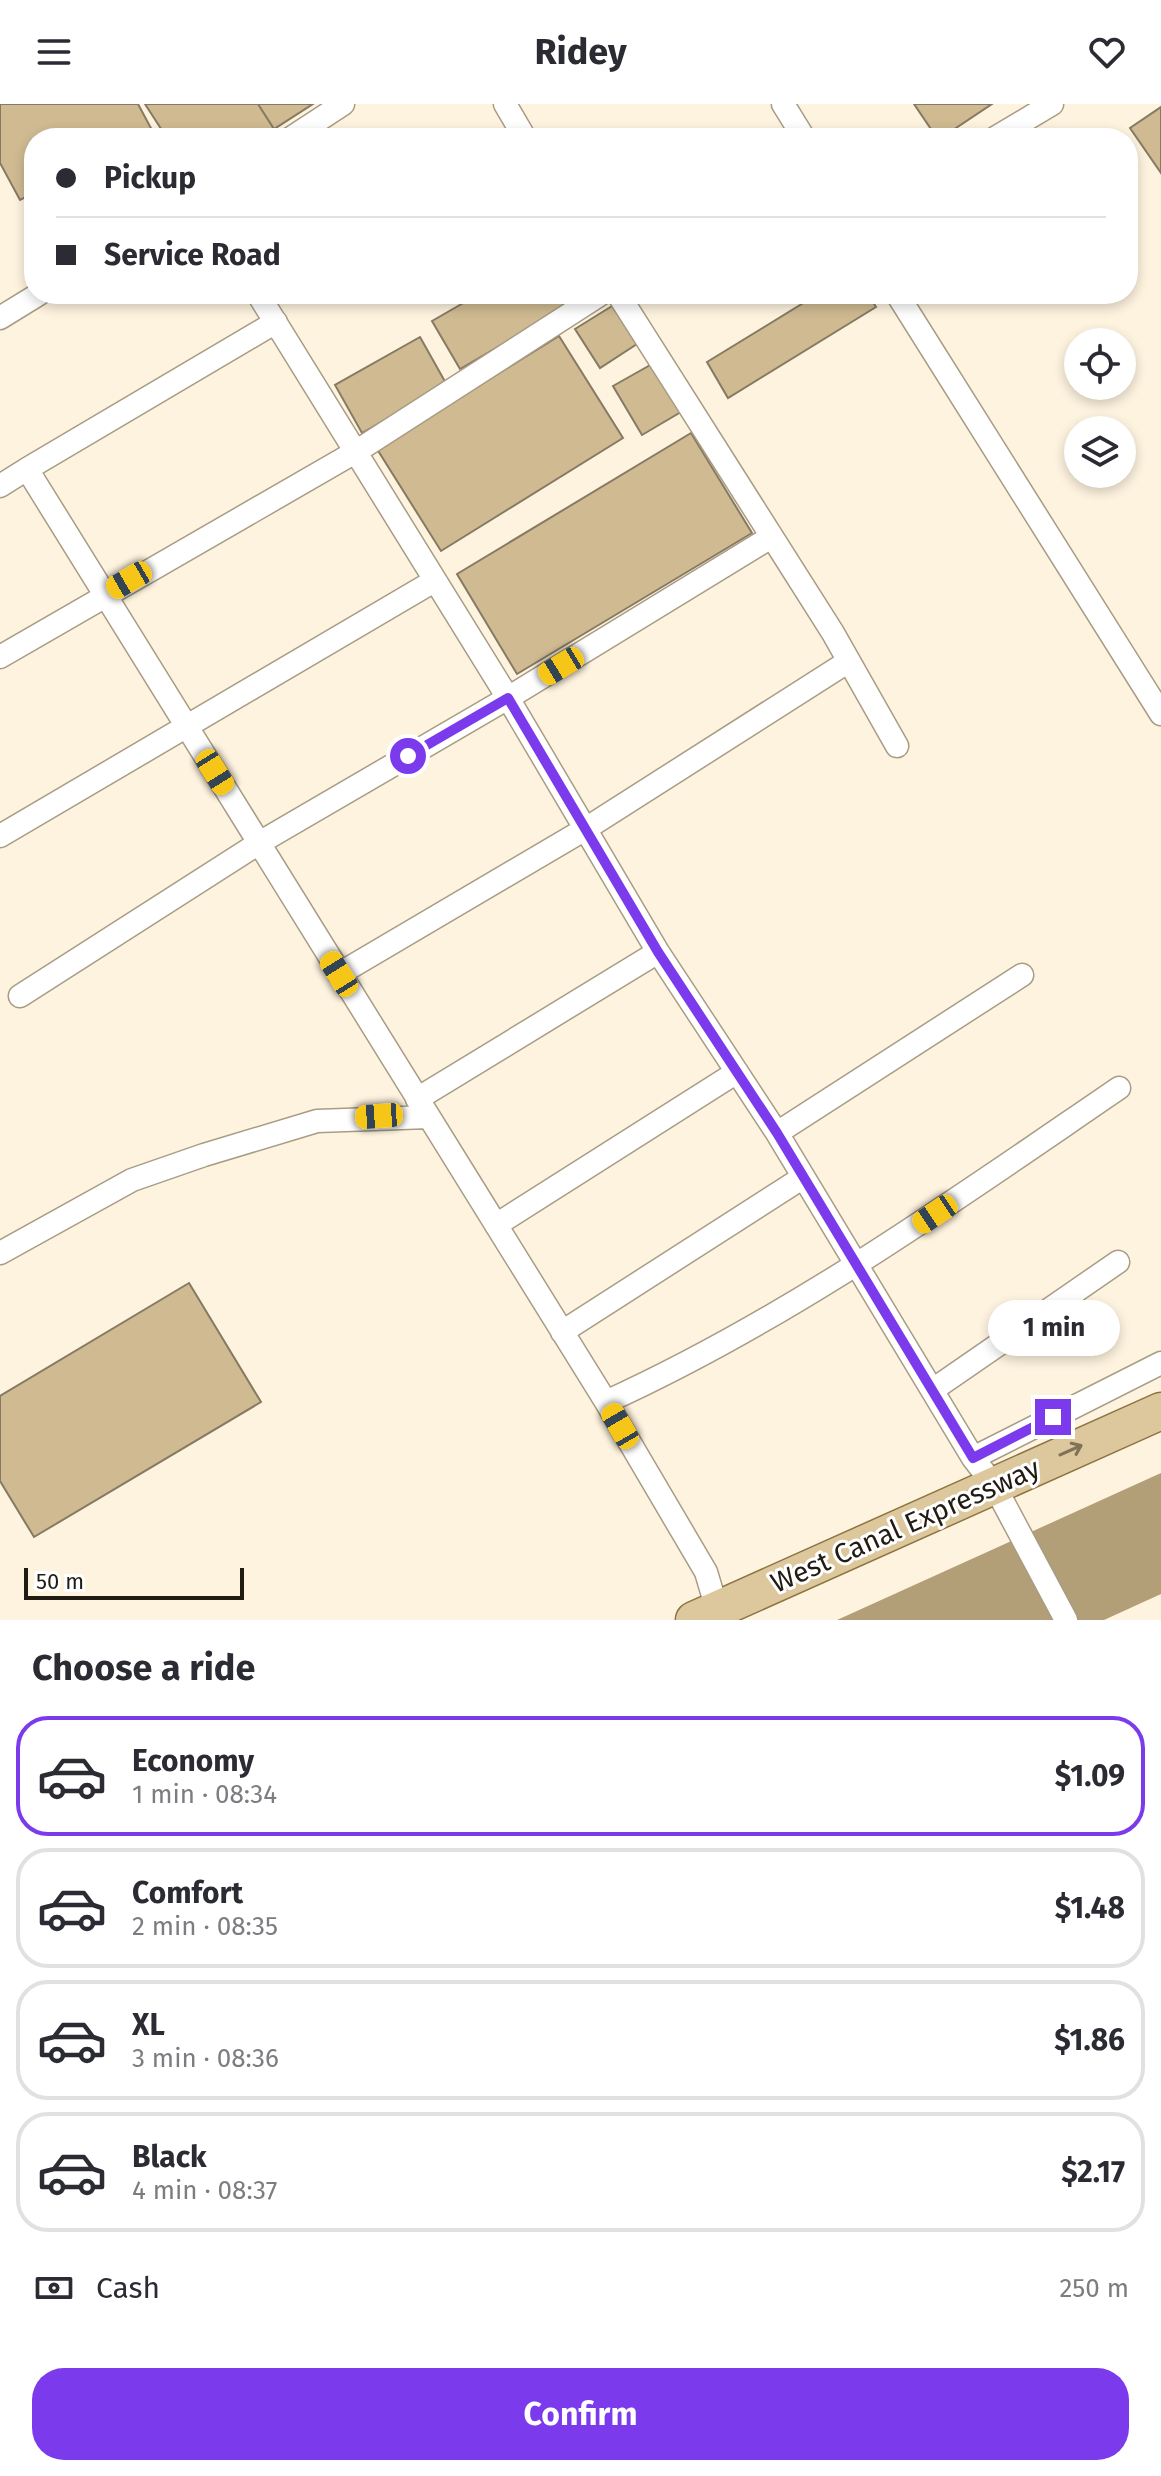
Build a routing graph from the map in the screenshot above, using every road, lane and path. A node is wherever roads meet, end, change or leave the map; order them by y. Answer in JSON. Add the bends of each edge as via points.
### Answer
{"nodes":[{"id":1,"x":343,"y":104,"type":"edge"},
{"id":2,"x":505,"y":104,"type":"edge"},
{"id":3,"x":783,"y":104,"type":"edge"},
{"id":4,"x":1052,"y":104,"type":"edge"},
{"id":5,"x":306,"y":128,"type":"edge"},
{"id":6,"x":519,"y":128,"type":"edge"},
{"id":7,"x":798,"y":128,"type":"edge"},
{"id":8,"x":1012,"y":128,"type":"edge"},
{"id":9,"x":24,"y":303,"type":"edge"},
{"id":10,"x":264,"y":304,"type":"edge"},
{"id":11,"x":585,"y":304,"type":"edge"},
{"id":12,"x":624,"y":304,"type":"edge"},
{"id":13,"x":903,"y":304,"type":"edge"},
{"id":14,"x":0,"y":318,"type":"edge"},
{"id":15,"x":276,"y":322,"type":"junction"},
{"id":16,"x":357,"y":451,"type":"junction"},
{"id":17,"x":27,"y":469,"type":"junction"},
{"id":18,"x":0,"y":486,"type":"edge"},
{"id":19,"x":771,"y":537,"type":"junction"},
{"id":20,"x":434,"y":581,"type":"junction"},
{"id":21,"x":104,"y":594,"type":"junction"},
{"id":22,"x":0,"y":657,"type":"edge"},
{"id":23,"x":849,"y":661,"type":"junction"},
{"id":24,"x":508,"y":698,"type":"junction"},
{"id":25,"x":1161,"y":714,"type":"edge"},
{"id":26,"x":186,"y":726,"type":"junction"},
{"id":27,"x":897,"y":746,"type":"dead end"},
{"id":28,"x":587,"y":828,"type":"junction"},
{"id":29,"x":0,"y":836,"type":"edge"},
{"id":30,"x":259,"y":843,"type":"junction"},
{"id":31,"x":658,"y":952,"type":"junction"},
{"id":32,"x":339,"y":974,"type":"junction"},
{"id":33,"x":1022,"y":975,"type":"dead end"},
{"id":34,"x":20,"y":996,"type":"dead end"},
{"id":35,"x":737,"y":1072,"type":"junction"},
{"id":36,"x":1119,"y":1088,"type":"dead end"},
{"id":37,"x":423,"y":1108,"type":"junction"},
{"id":38,"x":777,"y":1133,"type":"junction"},
{"id":39,"x":802,"y":1178,"type":"junction"},
{"id":40,"x":496,"y":1225,"type":"junction"},
{"id":41,"x":0,"y":1253,"type":"edge"},
{"id":42,"x":1118,"y":1262,"type":"dead end"},
{"id":43,"x":856,"y":1268,"type":"junction"},
{"id":44,"x":562,"y":1332,"type":"junction"},
{"id":45,"x":1161,"y":1363,"type":"edge"},
{"id":46,"x":934,"y":1389,"type":"junction"},
{"id":47,"x":606,"y":1402,"type":"junction"},
{"id":48,"x":1161,"y":1411,"type":"edge"},
{"id":49,"x":991,"y":1483,"type":"junction"},
{"id":50,"x":706,"y":1615,"type":"edge"},
{"id":51,"x":1066,"y":1620,"type":"edge"}],
"edges":[{"from":1,"to":5,"type":"street"},
{"from":2,"to":6,"type":"street"},
{"from":3,"to":7,"type":"street"},
{"from":4,"to":8,"type":"street"},
{"from":9,"to":14,"type":"street"},
{"from":10,"to":15,"type":"street"},
{"from":11,"to":16,"type":"street"},
{"from":12,"to":19,"type":"street"},
{"from":13,"to":25,"type":"street"},
{"from":15,"to":16,"type":"street"},
{"from":15,"to":17,"type":"street"},
{"from":16,"to":20,"type":"street"},
{"from":16,"to":21,"type":"street"},
{"from":17,"to":18,"type":"street"},
{"from":17,"to":21,"type":"street"},
{"from":19,"to":23,"type":"street"},
{"from":19,"to":24,"type":"street"},
{"from":20,"to":24,"type":"street"},
{"from":20,"to":26,"type":"street"},
{"from":21,"to":22,"type":"street"},
{"from":21,"to":26,"type":"street"},
{"from":23,"to":27,"type":"street"},
{"from":23,"to":28,"type":"street"},
{"from":24,"to":28,"type":"street"},
{"from":24,"to":30,"type":"street"},
{"from":26,"to":29,"type":"street"},
{"from":26,"to":30,"type":"street"},
{"from":28,"to":31,"type":"street"},
{"from":28,"to":32,"type":"street"},
{"from":30,"to":32,"type":"street"},
{"from":30,"to":34,"type":"street"},
{"from":31,"to":35,"type":"street"},
{"from":31,"to":37,"type":"street"},
{"from":32,"to":37,"type":"street"},
{"from":33,"to":38,"type":"street"},
{"from":35,"to":38,"type":"street"},
{"from":35,"to":40,"type":"street"},
{"from":36,"to":43,"type":"street"},
{"from":37,"to":40,"type":"street"},
{"from":37,"to":41,"type":"street","via":[[317,1121],[204,1155],[132,1180]]},
{"from":38,"to":39,"type":"street"},
{"from":39,"to":43,"type":"street"},
{"from":39,"to":44,"type":"street"},
{"from":40,"to":44,"type":"street"},
{"from":42,"to":46,"type":"street"},
{"from":43,"to":46,"type":"street"},
{"from":43,"to":47,"type":"street","via":[[685,1366]]},
{"from":44,"to":47,"type":"street"},
{"from":45,"to":49,"type":"street"},
{"from":46,"to":49,"type":"street"},
{"from":47,"to":50,"type":"street","via":[[706,1572]]},
{"from":49,"to":48,"type":"main road","name":"West Canal Expressway","one_way":true},
{"from":49,"to":50,"type":"main road","name":"West Canal Expressway"},
{"from":49,"to":51,"type":"street"}]}
